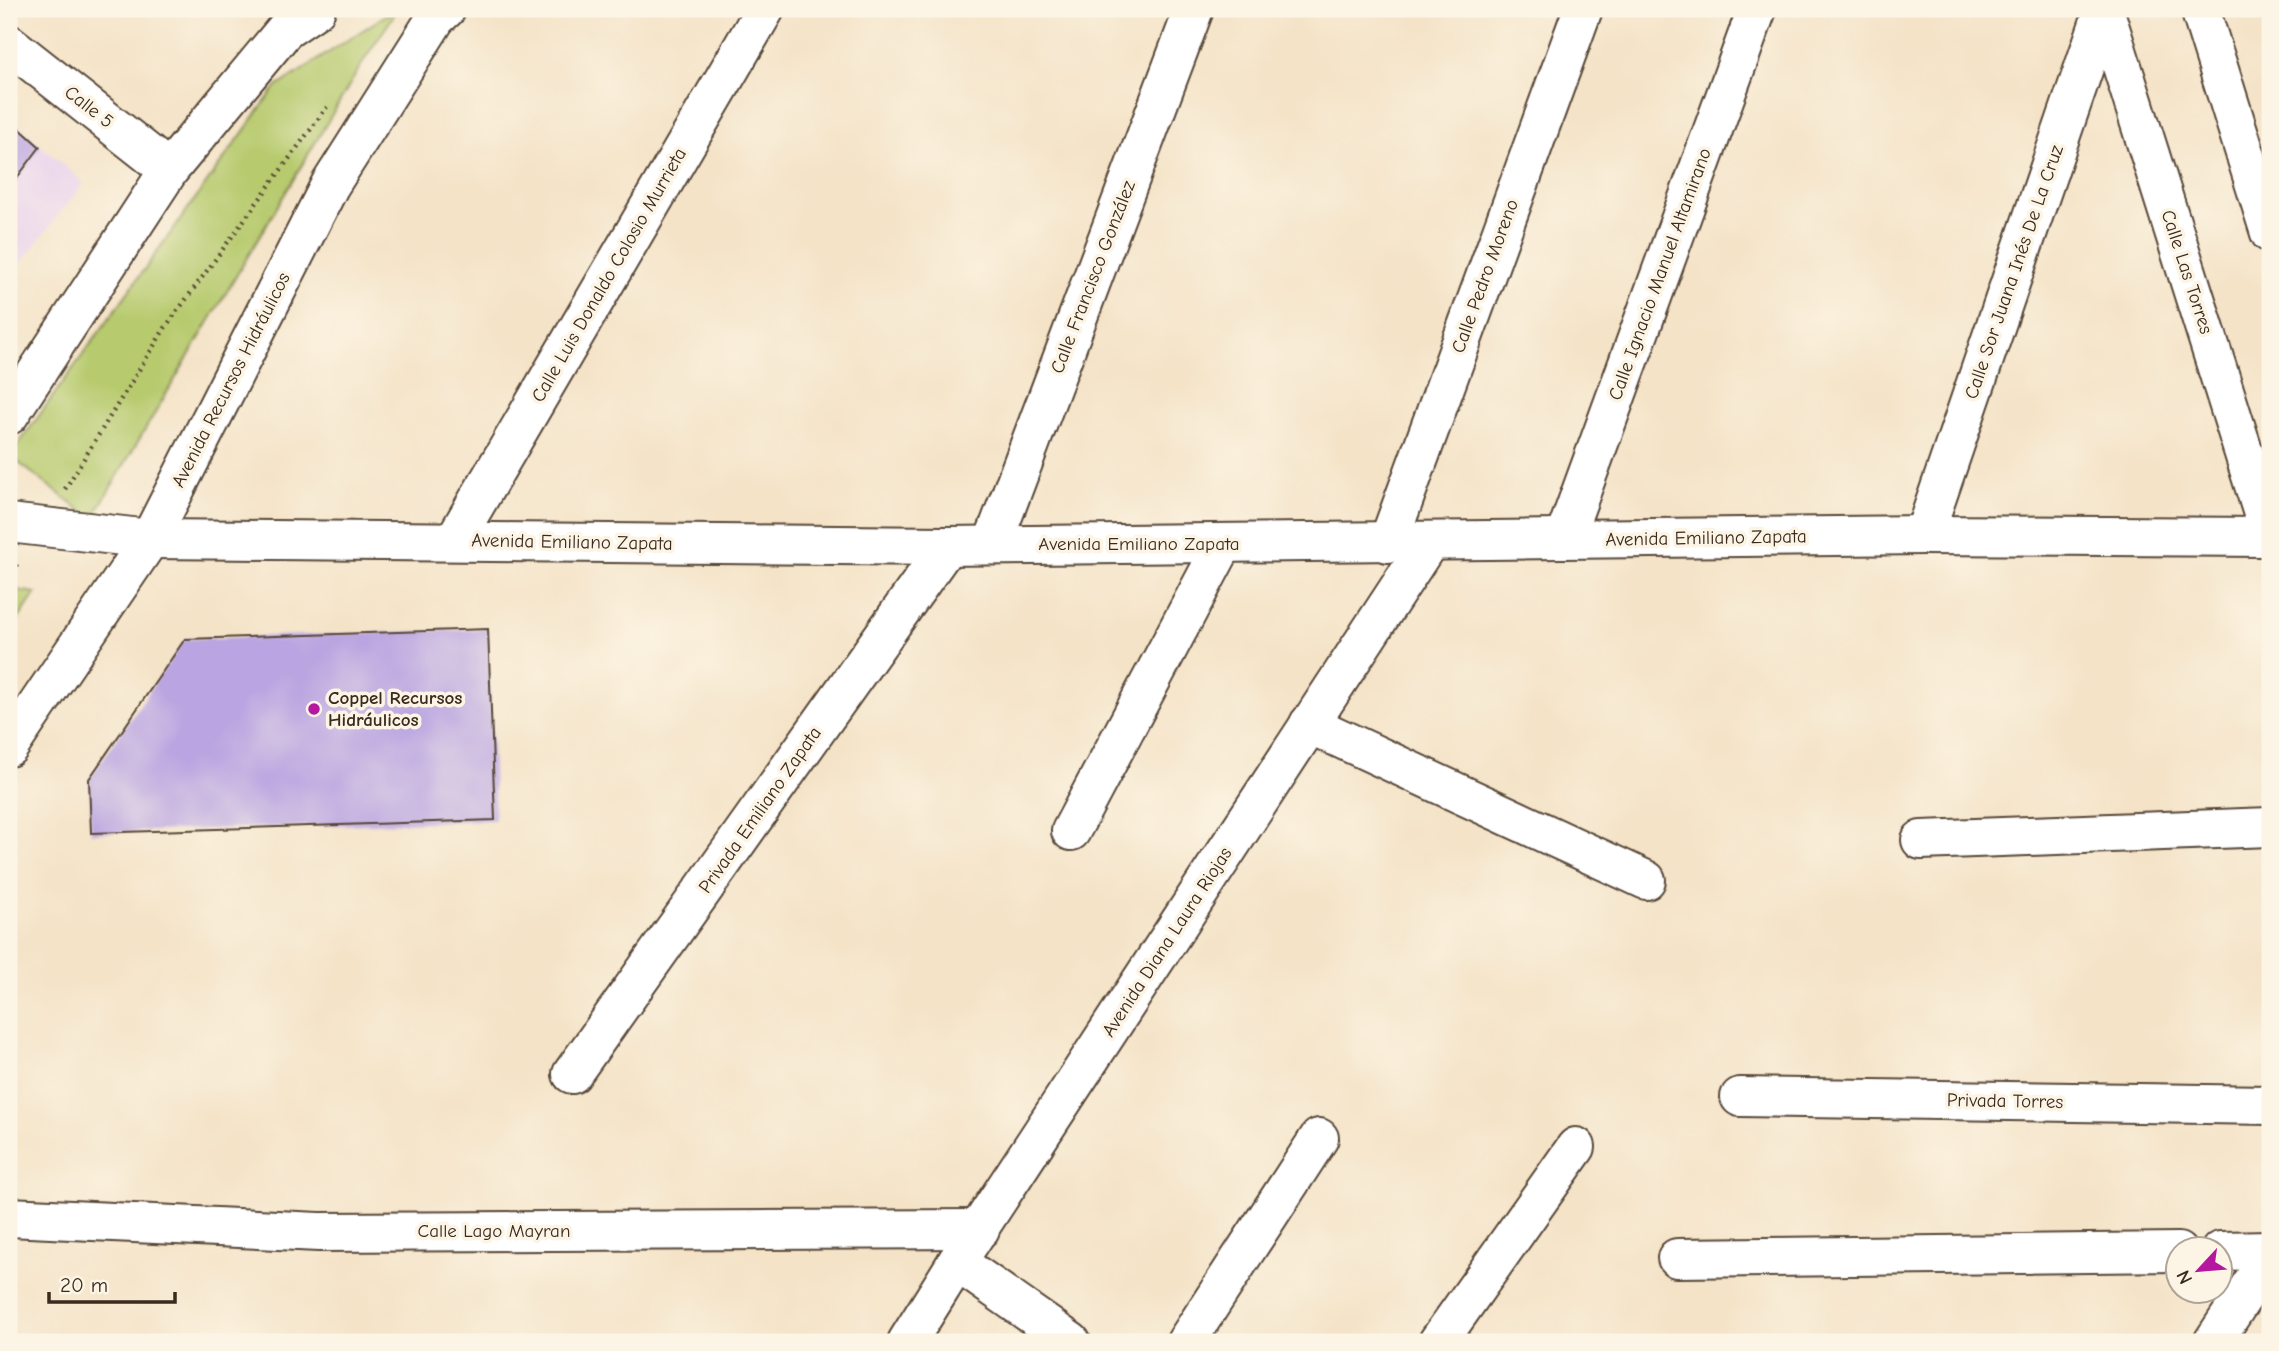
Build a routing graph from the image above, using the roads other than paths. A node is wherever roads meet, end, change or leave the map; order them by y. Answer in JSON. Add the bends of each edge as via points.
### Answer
{"nodes":[{"id":1,"x":316,"y":9,"type":"edge"},
{"id":2,"x":446,"y":9,"type":"edge"},
{"id":3,"x":765,"y":9,"type":"edge"},
{"id":4,"x":1194,"y":9,"type":"edge"},
{"id":5,"x":1583,"y":9,"type":"edge"},
{"id":6,"x":1757,"y":9,"type":"edge"},
{"id":7,"x":2104,"y":9,"type":"edge"},
{"id":8,"x":2200,"y":9,"type":"edge"},
{"id":9,"x":285,"y":20,"type":"edge"},
{"id":10,"x":9,"y":44,"type":"edge"},
{"id":11,"x":169,"y":170,"type":"junction"},
{"id":12,"x":2270,"y":233,"type":"edge"},
{"id":13,"x":9,"y":415,"type":"edge"},
{"id":14,"x":25,"y":525,"type":"edge"},
{"id":15,"x":1924,"y":535,"type":"junction"},
{"id":16,"x":2270,"y":536,"type":"edge"},
{"id":17,"x":150,"y":539,"type":"junction"},
{"id":18,"x":1564,"y":539,"type":"junction"},
{"id":19,"x":453,"y":541,"type":"junction"},
{"id":20,"x":1388,"y":542,"type":"junction"},
{"id":21,"x":1429,"y":542,"type":"junction"},
{"id":22,"x":1224,"y":544,"type":"junction"},
{"id":23,"x":992,"y":545,"type":"junction"},
{"id":24,"x":947,"y":546,"type":"junction"},
{"id":25,"x":1309,"y":724,"type":"junction"},
{"id":26,"x":9,"y":747,"type":"edge"},
{"id":27,"x":2270,"y":827,"type":"edge"},
{"id":28,"x":1071,"y":831,"type":"dead end"},
{"id":29,"x":1921,"y":840,"type":"dead end"},
{"id":30,"x":1646,"y":880,"type":"dead end"},
{"id":31,"x":572,"y":1074,"type":"dead end"},
{"id":32,"x":1740,"y":1097,"type":"dead end"},
{"id":33,"x":2270,"y":1105,"type":"edge"},
{"id":34,"x":1319,"y":1138,"type":"dead end"},
{"id":35,"x":1576,"y":1147,"type":"dead end"},
{"id":36,"x":9,"y":1217,"type":"edge"},
{"id":37,"x":980,"y":1229,"type":"junction"},
{"id":38,"x":2234,"y":1251,"type":"edge"},
{"id":39,"x":2270,"y":1251,"type":"edge"},
{"id":40,"x":2164,"y":1252,"type":"edge"},
{"id":41,"x":2270,"y":1256,"type":"edge"},
{"id":42,"x":1676,"y":1258,"type":"dead end"},
{"id":43,"x":957,"y":1262,"type":"junction"},
{"id":44,"x":907,"y":1342,"type":"edge"},
{"id":45,"x":1071,"y":1342,"type":"edge"},
{"id":46,"x":1186,"y":1342,"type":"edge"},
{"id":47,"x":1438,"y":1342,"type":"edge"},
{"id":48,"x":2213,"y":1342,"type":"edge"}],
"edges":[{"from":1,"to":9,"type":"street"},
{"from":2,"to":17,"type":"street","name":"Avenida Recursos Hidráulicos","via":[[330,185]]},
{"from":3,"to":19,"type":"street","name":"Calle Luis Donaldo Colosio Murrieta"},
{"from":4,"to":23,"type":"street","name":"Calle Francisco González"},
{"from":5,"to":20,"type":"street","name":"Calle Pedro Moreno"},
{"from":6,"to":18,"type":"street","name":"Calle Ignacio Manuel Altamirano"},
{"from":7,"to":15,"type":"street","name":"Calle Sor Juana Inés De La Cruz"},
{"from":7,"to":16,"type":"street","name":"Calle Las Torres"},
{"from":8,"to":12,"type":"street"},
{"from":9,"to":11,"type":"street"},
{"from":10,"to":11,"type":"street","name":"Calle 5"},
{"from":11,"to":13,"type":"street"},
{"from":14,"to":17,"type":"street","name":"Avenida Emiliano Zapata"},
{"from":15,"to":16,"type":"street","name":"Avenida Emiliano Zapata"},
{"from":15,"to":18,"type":"street","name":"Avenida Emiliano Zapata"},
{"from":17,"to":19,"type":"street","name":"Avenida Emiliano Zapata"},
{"from":17,"to":26,"type":"street","name":"Avenida Recursos Hidráulicos"},
{"from":18,"to":21,"type":"street","name":"Avenida Emiliano Zapata"},
{"from":19,"to":24,"type":"street","name":"Avenida Emiliano Zapata"},
{"from":20,"to":21,"type":"street","name":"Avenida Emiliano Zapata"},
{"from":20,"to":22,"type":"street","name":"Avenida Emiliano Zapata"},
{"from":21,"to":25,"type":"street","name":"Avenida Diana Laura Riojas"},
{"from":22,"to":23,"type":"street","name":"Avenida Emiliano Zapata"},
{"from":22,"to":28,"type":"street"},
{"from":23,"to":24,"type":"street","name":"Avenida Emiliano Zapata"},
{"from":24,"to":31,"type":"street","name":"Privada Emiliano Zapata"},
{"from":25,"to":30,"type":"street"},
{"from":25,"to":37,"type":"street","name":"Avenida Diana Laura Riojas"},
{"from":27,"to":29,"type":"street"},
{"from":32,"to":33,"type":"street","name":"Privada Torres"},
{"from":34,"to":46,"type":"street"},
{"from":35,"to":47,"type":"street"},
{"from":36,"to":37,"type":"street","name":"Calle Lago Mayran","via":[[319,1232]]},
{"from":37,"to":43,"type":"street","name":"Avenida Diana Laura Riojas"},
{"from":38,"to":39,"type":"street"},
{"from":40,"to":42,"type":"street"},
{"from":41,"to":48,"type":"street"},
{"from":43,"to":44,"type":"street","name":"Avenida Diana Laura Riojas"},
{"from":43,"to":45,"type":"street"}]}
